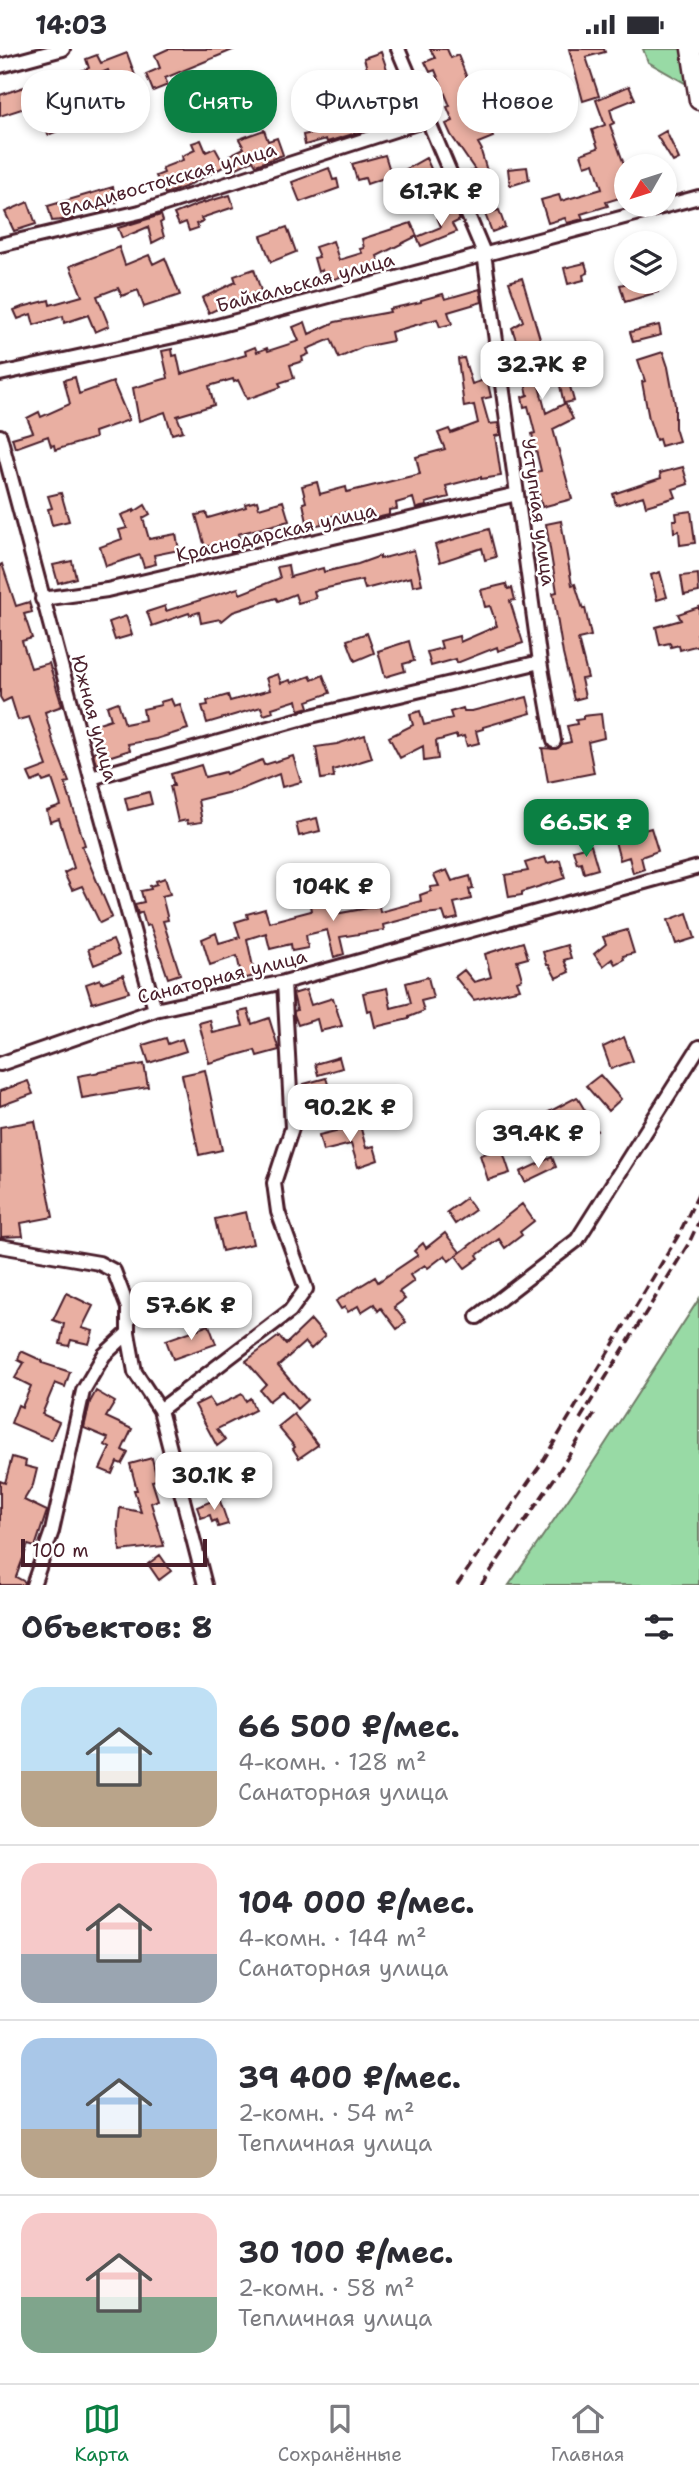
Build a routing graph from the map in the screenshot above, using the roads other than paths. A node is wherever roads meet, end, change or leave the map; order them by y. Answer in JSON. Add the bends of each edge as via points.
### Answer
{"nodes":[{"id":1,"x":62,"y":49,"type":"edge"},
{"id":2,"x":398,"y":49,"type":"edge"},
{"id":3,"x":691,"y":49,"type":"edge"},
{"id":4,"x":0,"y":66,"type":"edge"},
{"id":5,"x":406,"y":70,"type":"edge"},
{"id":6,"x":699,"y":100,"type":"edge"},
{"id":7,"x":386,"y":133,"type":"edge"},
{"id":8,"x":432,"y":133,"type":"edge"},
{"id":9,"x":699,"y":197,"type":"edge"},
{"id":10,"x":0,"y":245,"type":"edge"},
{"id":11,"x":484,"y":253,"type":"junction"},
{"id":12,"x":0,"y":374,"type":"edge"},
{"id":13,"x":0,"y":436,"type":"edge"},
{"id":14,"x":517,"y":494,"type":"junction"},
{"id":15,"x":42,"y":599,"type":"junction"},
{"id":16,"x":540,"y":662,"type":"junction"},
{"id":17,"x":554,"y":741,"type":"dead end"},
{"id":18,"x":90,"y":778,"type":"junction"},
{"id":19,"x":699,"y":867,"type":"edge"},
{"id":20,"x":284,"y":982,"type":"junction"},
{"id":21,"x":155,"y":1010,"type":"junction"},
{"id":22,"x":699,"y":1047,"type":"edge"},
{"id":23,"x":0,"y":1064,"type":"edge"},
{"id":24,"x":0,"y":1246,"type":"edge"},
{"id":25,"x":477,"y":1317,"type":"dead end"},
{"id":26,"x":128,"y":1333,"type":"junction"},
{"id":27,"x":160,"y":1409,"type":"junction"},
{"id":28,"x":33,"y":1585,"type":"edge"},
{"id":29,"x":205,"y":1585,"type":"edge"}],
"edges":[{"from":1,"to":4,"type":"street"},
{"from":2,"to":5,"type":"street","name":"Уступная улица"},
{"from":3,"to":6,"type":"main road"},
{"from":7,"to":10,"type":"street","name":"Владивостокская улица","via":[[140,212]]},
{"from":8,"to":11,"type":"street","name":"Уступная улица"},
{"from":9,"to":11,"type":"street","name":"Байкальская улица"},
{"from":11,"to":12,"type":"street","name":"Байкальская улица","via":[[206,329]]},
{"from":11,"to":14,"type":"street","name":"Уступная улица"},
{"from":13,"to":15,"type":"street","name":"Южная улица"},
{"from":14,"to":15,"type":"street","name":"Краснодарская улица","via":[[107,590]]},
{"from":14,"to":16,"type":"street","name":"Уступная улица"},
{"from":15,"to":18,"type":"street","name":"Южная улица"},
{"from":16,"to":17,"type":"street","name":"Уступная улица"},
{"from":16,"to":18,"type":"street","via":[[311,716]]},
{"from":18,"to":21,"type":"street","name":"Южная улица"},
{"from":19,"to":20,"type":"street","name":"Санаторная улица"},
{"from":20,"to":21,"type":"street","name":"Санаторная улица"},
{"from":20,"to":27,"type":"street","via":[[292,1128],[274,1183],[278,1212],[306,1289],[290,1311]]},
{"from":21,"to":23,"type":"street","name":"Санаторная улица"},
{"from":22,"to":25,"type":"street","via":[[577,1240]]},
{"from":24,"to":26,"type":"street","via":[[99,1263],[114,1271],[128,1308]]},
{"from":26,"to":27,"type":"street","via":[[135,1373]]},
{"from":26,"to":28,"type":"street","via":[[104,1355],[83,1391],[52,1531]]},
{"from":27,"to":29,"type":"street"}]}
